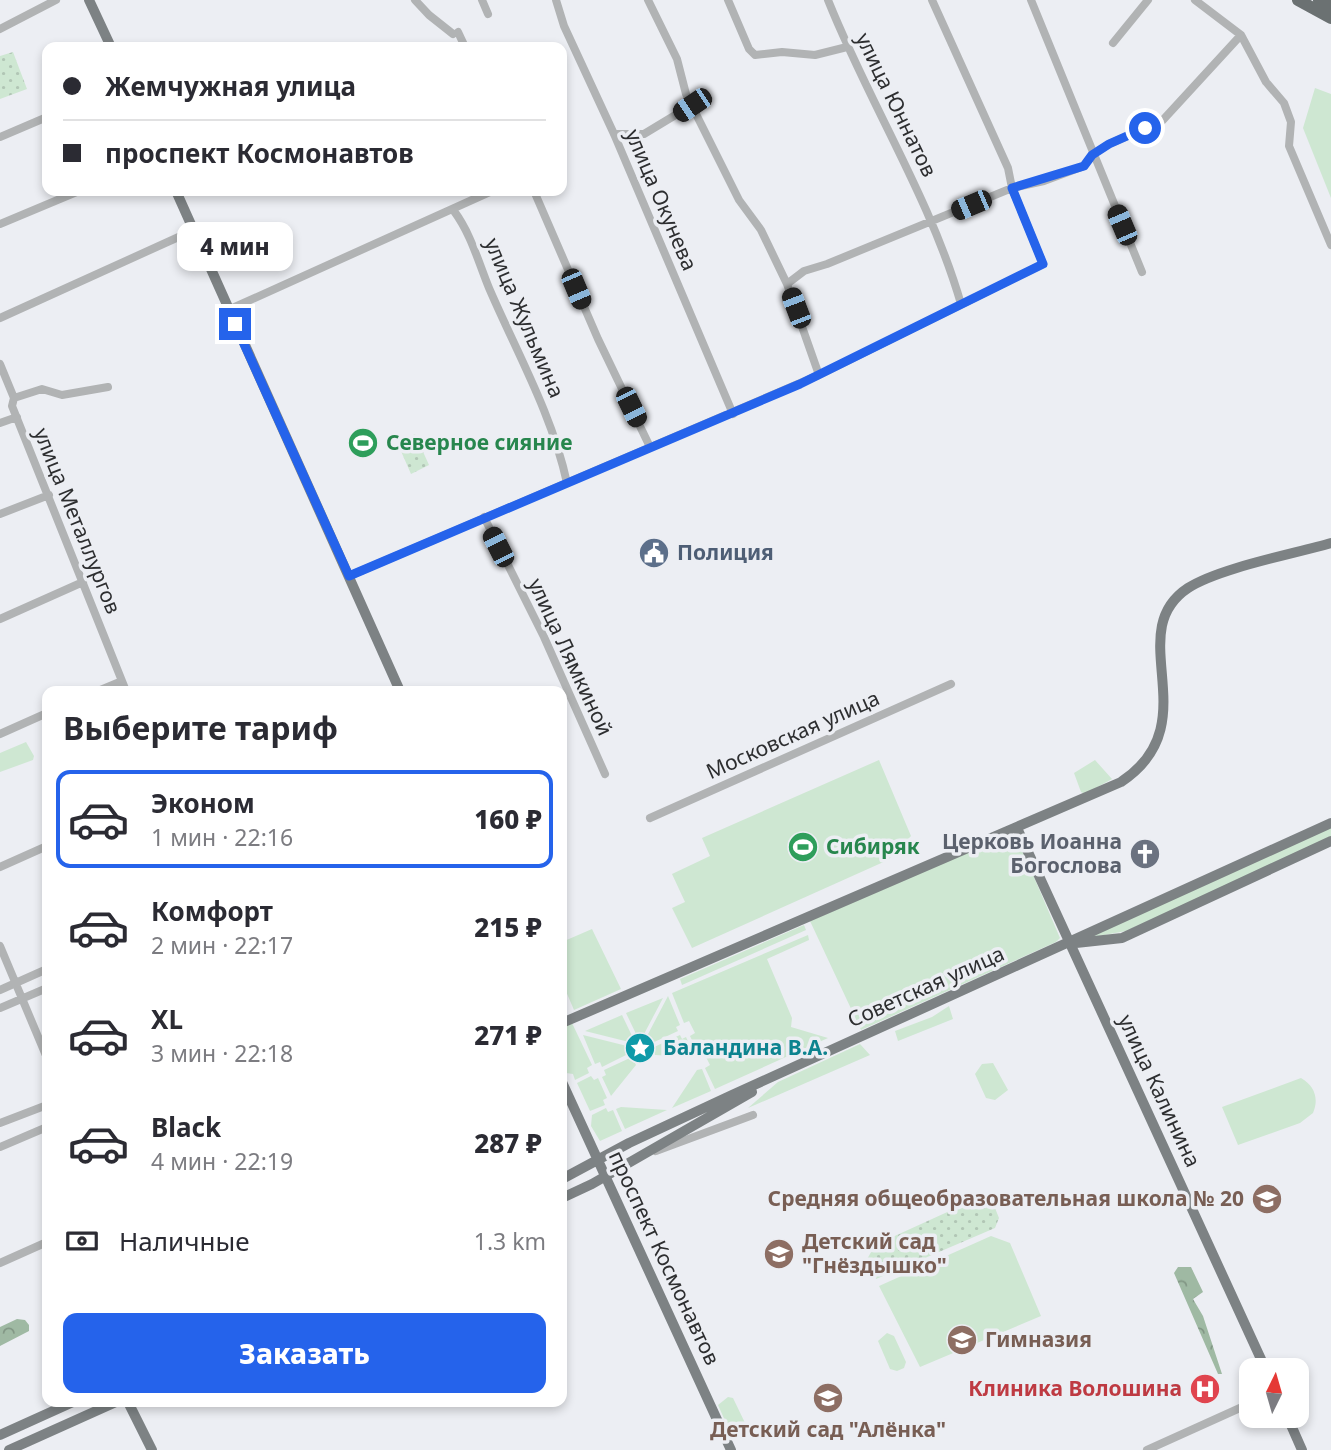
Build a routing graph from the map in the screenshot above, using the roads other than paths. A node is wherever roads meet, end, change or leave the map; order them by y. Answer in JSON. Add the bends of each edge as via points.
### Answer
{"nodes":[{"id":1,"x":56,"y":0,"type":"edge"},
{"id":2,"x":89,"y":0,"type":"edge"},
{"id":3,"x":415,"y":0,"type":"edge"},
{"id":4,"x":482,"y":0,"type":"edge"},
{"id":5,"x":556,"y":0,"type":"edge"},
{"id":6,"x":648,"y":0,"type":"edge"},
{"id":7,"x":728,"y":0,"type":"edge"},
{"id":8,"x":828,"y":0,"type":"edge"},
{"id":9,"x":932,"y":0,"type":"edge"},
{"id":10,"x":1031,"y":0,"type":"edge"},
{"id":11,"x":1148,"y":0,"type":"edge"},
{"id":12,"x":1195,"y":0,"type":"edge"},
{"id":13,"x":1298,"y":0,"type":"edge"},
{"id":14,"x":1319,"y":0,"type":"edge"},
{"id":15,"x":1331,"y":6,"type":"edge"},
{"id":16,"x":488,"y":14,"type":"dead end"},
{"id":17,"x":1331,"y":18,"type":"edge"},
{"id":18,"x":0,"y":29,"type":"edge"},
{"id":19,"x":1241,"y":35,"type":"junction"},
{"id":20,"x":108,"y":42,"type":"edge"},
{"id":21,"x":462,"y":42,"type":"edge"},
{"id":22,"x":1113,"y":43,"type":"dead end"},
{"id":23,"x":847,"y":47,"type":"junction"},
{"id":24,"x":692,"y":105,"type":"junction"},
{"id":25,"x":42,"y":119,"type":"edge"},
{"id":26,"x":614,"y":134,"type":"junction"},
{"id":27,"x":0,"y":136,"type":"edge"},
{"id":28,"x":1092,"y":155,"type":"junction"},
{"id":29,"x":1012,"y":188,"type":"junction"},
{"id":30,"x":67,"y":196,"type":"edge"},
{"id":31,"x":178,"y":196,"type":"edge"},
{"id":32,"x":482,"y":196,"type":"edge"},
{"id":33,"x":536,"y":196,"type":"edge"},
{"id":34,"x":454,"y":211,"type":"junction"},
{"id":35,"x":931,"y":223,"type":"junction"},
{"id":36,"x":0,"y":224,"type":"edge"},
{"id":37,"x":194,"y":230,"type":"junction"},
{"id":38,"x":1331,"y":245,"type":"edge"},
{"id":39,"x":1142,"y":272,"type":"dead end"},
{"id":40,"x":787,"y":284,"type":"junction"},
{"id":41,"x":961,"y":304,"type":"junction"},
{"id":42,"x":228,"y":310,"type":"junction"},
{"id":43,"x":0,"y":318,"type":"edge"},
{"id":44,"x":0,"y":363,"type":"edge"},
{"id":45,"x":819,"y":375,"type":"junction"},
{"id":46,"x":108,"y":387,"type":"dead end"},
{"id":47,"x":14,"y":398,"type":"junction"},
{"id":48,"x":733,"y":414,"type":"junction"},
{"id":49,"x":17,"y":416,"type":"junction"},
{"id":50,"x":0,"y":423,"type":"edge"},
{"id":51,"x":650,"y":447,"type":"junction"},
{"id":52,"x":567,"y":483,"type":"junction"},
{"id":53,"x":49,"y":495,"type":"junction"},
{"id":54,"x":0,"y":514,"type":"edge"},
{"id":55,"x":484,"y":517,"type":"junction"},
{"id":56,"x":1331,"y":542,"type":"edge"},
{"id":57,"x":349,"y":576,"type":"junction"},
{"id":58,"x":83,"y":582,"type":"junction"},
{"id":59,"x":0,"y":619,"type":"edge"},
{"id":60,"x":122,"y":681,"type":"junction"},
{"id":61,"x":951,"y":684,"type":"dead end"},
{"id":62,"x":110,"y":686,"type":"edge"},
{"id":63,"x":124,"y":686,"type":"edge"},
{"id":64,"x":398,"y":686,"type":"edge"},
{"id":65,"x":566,"y":686,"type":"edge"},
{"id":66,"x":567,"y":689,"type":"edge"},
{"id":67,"x":42,"y":715,"type":"edge"},
{"id":68,"x":0,"y":734,"type":"edge"},
{"id":69,"x":605,"y":774,"type":"dead end"},
{"id":70,"x":650,"y":818,"type":"dead end"},
{"id":71,"x":1331,"y":823,"type":"edge"},
{"id":72,"x":1017,"y":828,"type":"junction"},
{"id":73,"x":1331,"y":841,"type":"edge"},
{"id":74,"x":42,"y":848,"type":"edge"},
{"id":75,"x":0,"y":867,"type":"edge"},
{"id":76,"x":1070,"y":943,"type":"junction"},
{"id":77,"x":0,"y":946,"type":"edge"},
{"id":78,"x":42,"y":972,"type":"edge"},
{"id":79,"x":16,"y":984,"type":"junction"},
{"id":80,"x":0,"y":990,"type":"edge"},
{"id":81,"x":42,"y":990,"type":"edge"},
{"id":82,"x":22,"y":999,"type":"junction"},
{"id":83,"x":0,"y":1008,"type":"edge"},
{"id":84,"x":567,"y":1021,"type":"edge"},
{"id":85,"x":42,"y":1046,"type":"edge"},
{"id":86,"x":797,"y":1067,"type":"junction"},
{"id":87,"x":567,"y":1093,"type":"edge"},
{"id":88,"x":42,"y":1107,"type":"edge"},
{"id":89,"x":753,"y":1115,"type":"dead end"},
{"id":90,"x":0,"y":1123,"type":"edge"},
{"id":91,"x":42,"y":1129,"type":"edge"},
{"id":92,"x":0,"y":1147,"type":"edge"},
{"id":93,"x":637,"y":1158,"type":"junction"},
{"id":94,"x":598,"y":1161,"type":"junction"},
{"id":95,"x":567,"y":1176,"type":"edge"},
{"id":96,"x":605,"y":1177,"type":"junction"},
{"id":97,"x":567,"y":1196,"type":"edge"},
{"id":98,"x":42,"y":1244,"type":"edge"},
{"id":99,"x":0,"y":1263,"type":"edge"},
{"id":100,"x":1260,"y":1358,"type":"edge"},
{"id":101,"x":62,"y":1407,"type":"edge"},
{"id":102,"x":105,"y":1407,"type":"edge"},
{"id":103,"x":130,"y":1407,"type":"edge"},
{"id":104,"x":1239,"y":1408,"type":"edge"},
{"id":105,"x":1292,"y":1428,"type":"edge"},
{"id":106,"x":0,"y":1435,"type":"edge"},
{"id":107,"x":9,"y":1450,"type":"edge"},
{"id":108,"x":152,"y":1450,"type":"edge"},
{"id":109,"x":731,"y":1450,"type":"edge"},
{"id":110,"x":1147,"y":1450,"type":"edge"},
{"id":111,"x":1302,"y":1450,"type":"edge"}],
"edges":[{"from":1,"to":18,"type":"street"},
{"from":2,"to":20,"type":"main road"},
{"from":3,"to":21,"type":"street"},
{"from":4,"to":16,"type":"street"},
{"from":5,"to":26,"type":"street","name":"улица Окунева"},
{"from":6,"to":24,"type":"street","via":[[677,59]]},
{"from":7,"to":23,"type":"street","via":[[755,55],[815,55]]},
{"from":8,"to":23,"type":"street","name":"улица Юннатов"},
{"from":9,"to":29,"type":"street","via":[[1008,168]]},
{"from":10,"to":28,"type":"street"},
{"from":11,"to":22,"type":"street"},
{"from":12,"to":19,"type":"street"},
{"from":13,"to":17,"type":"highway"},
{"from":14,"to":15,"type":"highway"},
{"from":19,"to":28,"type":"street","via":[[1162,121]]},
{"from":19,"to":38,"type":"street","via":[[1289,113],[1289,146]]},
{"from":23,"to":35,"type":"street","name":"улица Юннатов","via":[[904,158]]},
{"from":24,"to":26,"type":"street","via":[[644,134]]},
{"from":24,"to":40,"type":"street","via":[[738,200],[761,230]]},
{"from":25,"to":27,"type":"street"},
{"from":26,"to":48,"type":"street","name":"улица Окунева"},
{"from":28,"to":29,"type":"street","via":[[1084,166]]},
{"from":28,"to":39,"type":"street"},
{"from":29,"to":35,"type":"street"},
{"from":29,"to":41,"type":"street","via":[[1043,264]]},
{"from":30,"to":36,"type":"street"},
{"from":31,"to":37,"type":"main road"},
{"from":32,"to":34,"type":"street"},
{"from":33,"to":51,"type":"street"},
{"from":34,"to":42,"type":"street"},
{"from":34,"to":52,"type":"street","name":"улица Жульмина","via":[[467,229],[557,440]]},
{"from":35,"to":40,"type":"street","via":[[804,271]]},
{"from":35,"to":41,"type":"street","name":"улица Юннатов"},
{"from":37,"to":42,"type":"main road"},
{"from":37,"to":43,"type":"street"},
{"from":40,"to":45,"type":"street"},
{"from":41,"to":45,"type":"street"},
{"from":42,"to":57,"type":"main road"},
{"from":44,"to":47,"type":"street","name":"улица Металлургов"},
{"from":45,"to":48,"type":"street"},
{"from":46,"to":47,"type":"street","via":[[62,394],[42,389]]},
{"from":47,"to":49,"type":"street","name":"улица Металлургов"},
{"from":48,"to":51,"type":"street"},
{"from":49,"to":50,"type":"street"},
{"from":49,"to":53,"type":"street","name":"улица Металлургов"},
{"from":51,"to":52,"type":"street"},
{"from":52,"to":55,"type":"street"},
{"from":53,"to":54,"type":"street"},
{"from":53,"to":58,"type":"street","name":"улица Металлургов"},
{"from":55,"to":57,"type":"street"},
{"from":55,"to":65,"type":"street","name":"улица Лямкиной"},
{"from":56,"to":72,"type":"main road","via":[[1205,579],[1178,596],[1161,622],[1164,710],[1159,733],[1142,766],[1121,782]]},
{"from":57,"to":64,"type":"main road"},
{"from":58,"to":59,"type":"street"},
{"from":58,"to":60,"type":"street","name":"улица Металлургов"},
{"from":60,"to":62,"type":"street"},
{"from":60,"to":63,"type":"street","name":"улица Металлургов"},
{"from":61,"to":70,"type":"street","name":"Московская улица"},
{"from":66,"to":69,"type":"street","name":"улица Лямкиной"},
{"from":67,"to":68,"type":"street"},
{"from":71,"to":76,"type":"main road","name":"Советская улица"},
{"from":72,"to":76,"type":"main road","name":"улица Калинина"},
{"from":72,"to":84,"type":"main road"},
{"from":73,"to":76,"type":"main road","name":"Советская улица","via":[[1122,938]]},
{"from":74,"to":75,"type":"street"},
{"from":76,"to":86,"type":"main road","name":"Советская улица"},
{"from":76,"to":100,"type":"main road","name":"улица Калинина"},
{"from":77,"to":79,"type":"street"},
{"from":78,"to":79,"type":"street"},
{"from":79,"to":80,"type":"street"},
{"from":79,"to":82,"type":"street"},
{"from":81,"to":82,"type":"street"},
{"from":82,"to":83,"type":"street"},
{"from":82,"to":85,"type":"street"},
{"from":86,"to":93,"type":"main road","name":"Советская улица"},
{"from":86,"to":94,"type":"main road","name":"Советская улица"},
{"from":87,"to":94,"type":"main road","name":"проспект Космонавтов"},
{"from":88,"to":90,"type":"street"},
{"from":89,"to":93,"type":"street"},
{"from":91,"to":92,"type":"street"},
{"from":93,"to":96,"type":"main road","name":"Советская улица"},
{"from":94,"to":95,"type":"main road","name":"Советская улица"},
{"from":94,"to":96,"type":"main road","name":"проспект Космонавтов"},
{"from":96,"to":97,"type":"main road","name":"Советская улица"},
{"from":96,"to":109,"type":"main road","name":"проспект Космонавтов"},
{"from":98,"to":99,"type":"street"},
{"from":101,"to":106,"type":"main road"},
{"from":102,"to":107,"type":"main road"},
{"from":103,"to":108,"type":"main road"},
{"from":104,"to":110,"type":"street"},
{"from":105,"to":111,"type":"main road"}]}
